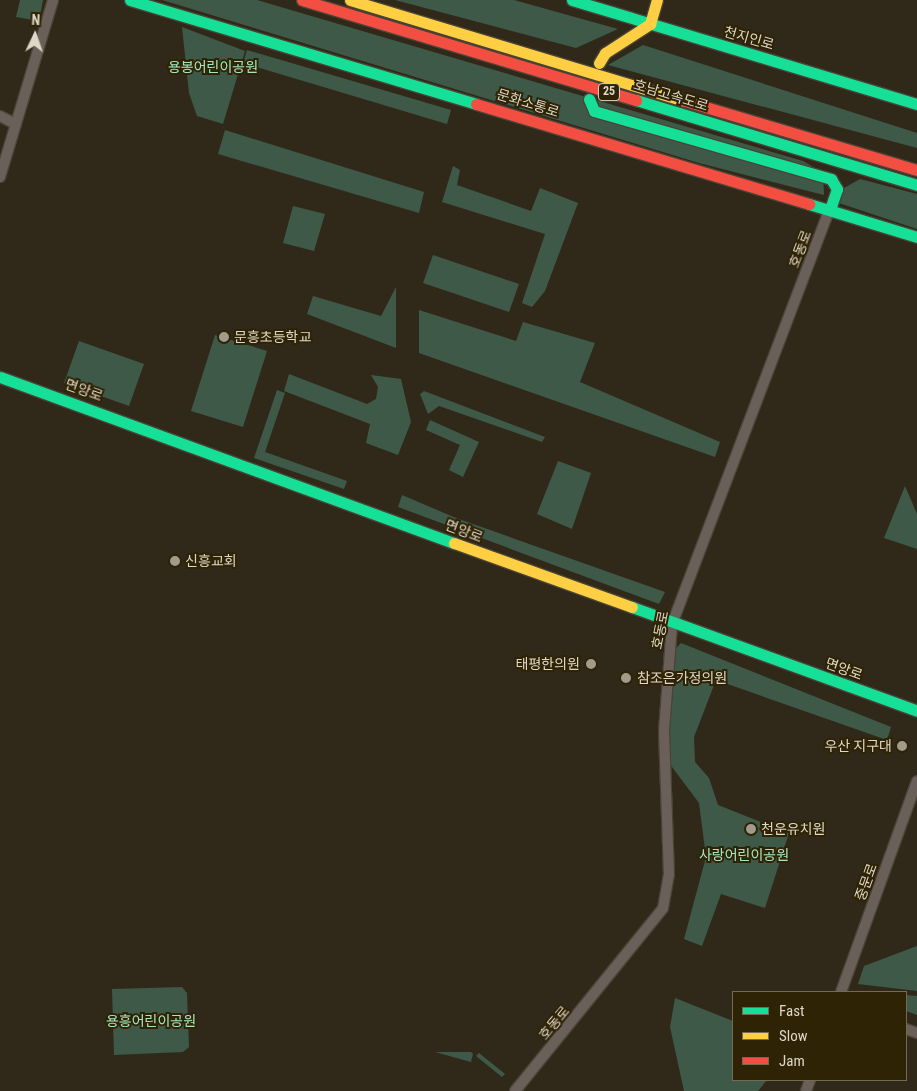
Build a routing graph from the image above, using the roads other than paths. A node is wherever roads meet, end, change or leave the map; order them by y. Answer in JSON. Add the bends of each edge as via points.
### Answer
{"nodes":[{"id":1,"x":53,"y":0,"type":"edge"},
{"id":2,"x":130,"y":0,"type":"edge"},
{"id":3,"x":302,"y":0,"type":"edge"},
{"id":4,"x":350,"y":0,"type":"edge"},
{"id":5,"x":572,"y":0,"type":"edge"},
{"id":6,"x":658,"y":0,"type":"edge"},
{"id":7,"x":650,"y":24,"type":"junction"},
{"id":8,"x":599,"y":63,"type":"dead end"},
{"id":9,"x":589,"y":99,"type":"dead end"},
{"id":10,"x":917,"y":104,"type":"edge"},
{"id":11,"x":0,"y":116,"type":"edge"},
{"id":12,"x":16,"y":124,"type":"junction"},
{"id":13,"x":917,"y":170,"type":"edge"},
{"id":14,"x":0,"y":177,"type":"edge"},
{"id":15,"x":917,"y":185,"type":"edge"},
{"id":16,"x":830,"y":209,"type":"junction"},
{"id":17,"x":917,"y":237,"type":"edge"},
{"id":18,"x":0,"y":376,"type":"edge"},
{"id":19,"x":672,"y":624,"type":"junction"},
{"id":20,"x":917,"y":711,"type":"edge"},
{"id":21,"x":917,"y":782,"type":"edge"},
{"id":22,"x":842,"y":991,"type":"edge"},
{"id":23,"x":514,"y":1091,"type":"edge"}],
"edges":[{"from":1,"to":12,"type":"street"},
{"from":2,"to":16,"type":"main road","name":"문화소통로"},
{"from":3,"to":15,"type":"main road","name":"호남고속도로","number":"25"},
{"from":4,"to":13,"type":"main road","name":"호남고속도로","number":"25"},
{"from":5,"to":7,"type":"main road","name":"천지인로"},
{"from":6,"to":7,"type":"main road"},
{"from":7,"to":8,"type":"main road","via":[[605,53]]},
{"from":7,"to":10,"type":"main road","name":"천지인로"},
{"from":9,"to":16,"type":"main road","via":[[594,111],[831,179],[837,189]]},
{"from":11,"to":12,"type":"street"},
{"from":12,"to":14,"type":"street"},
{"from":16,"to":17,"type":"main road","name":"문화소통로"},
{"from":16,"to":19,"type":"street","name":"호동로"},
{"from":18,"to":19,"type":"main road","name":"면앙로"},
{"from":19,"to":20,"type":"main road","name":"면앙로"},
{"from":19,"to":23,"type":"street","name":"호동로","via":[[664,731],[669,875],[663,908]]},
{"from":21,"to":22,"type":"street","name":"중문로"}]}
